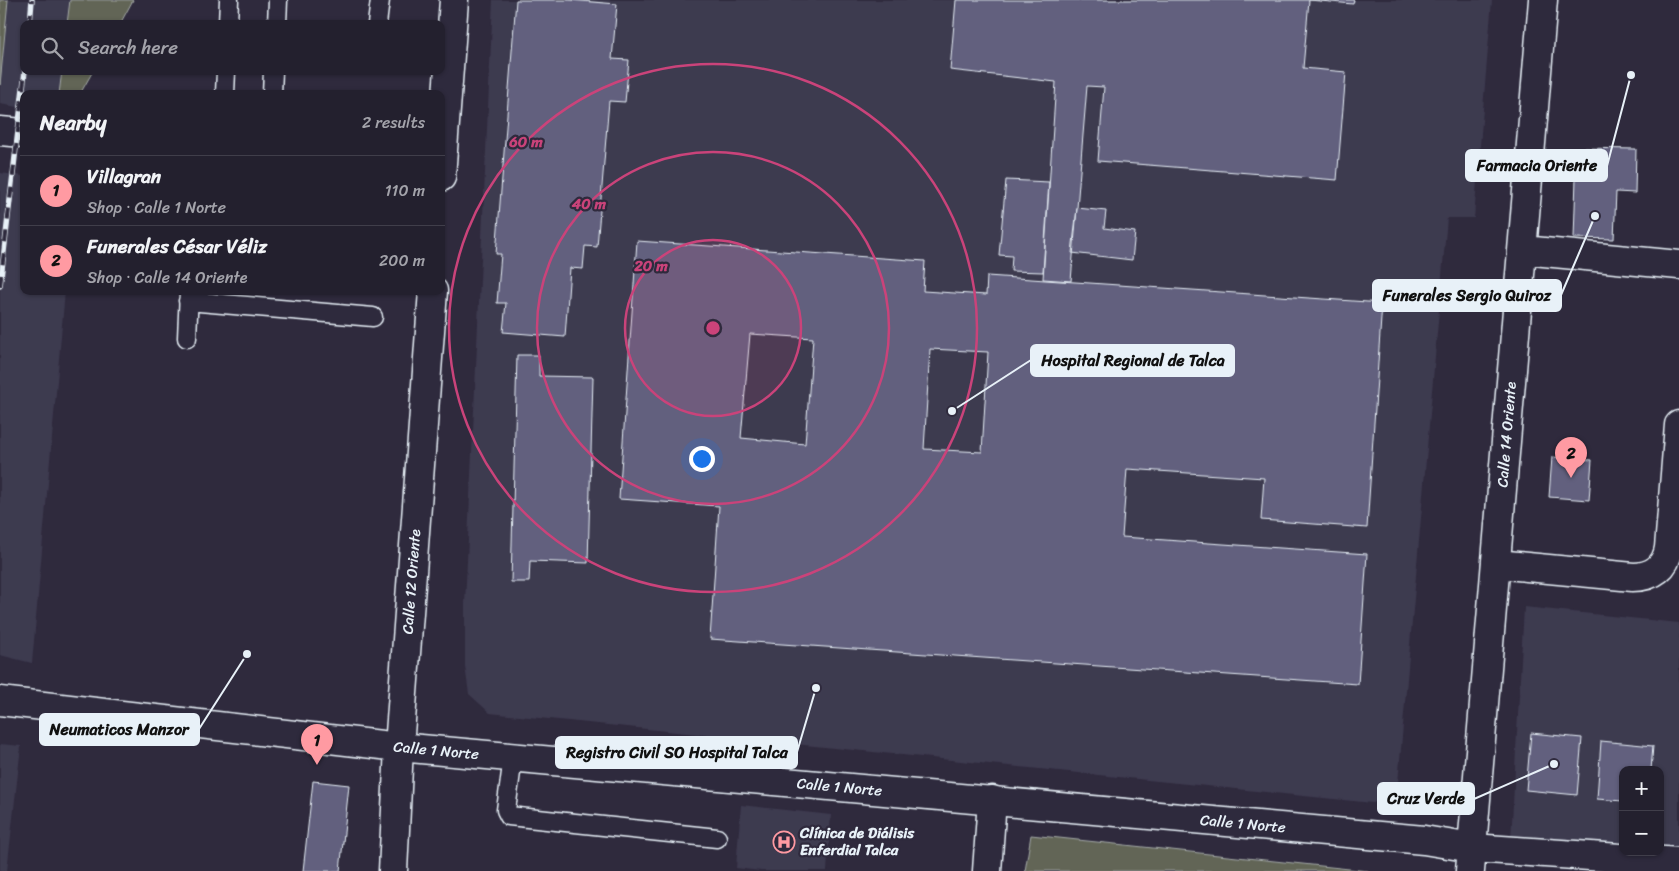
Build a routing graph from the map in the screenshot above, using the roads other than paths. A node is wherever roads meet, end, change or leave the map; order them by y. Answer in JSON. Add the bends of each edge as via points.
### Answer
{"nodes":[{"id":1,"x":230,"y":0,"type":"edge"},
{"id":2,"x":278,"y":0,"type":"edge"},
{"id":3,"x":380,"y":0,"type":"edge"},
{"id":4,"x":454,"y":0,"type":"edge"},
{"id":5,"x":1544,"y":0,"type":"edge"},
{"id":6,"x":228,"y":20,"type":"edge"},
{"id":7,"x":277,"y":20,"type":"edge"},
{"id":8,"x":378,"y":20,"type":"edge"},
{"id":9,"x":226,"y":75,"type":"edge"},
{"id":10,"x":273,"y":75,"type":"edge"},
{"id":11,"x":225,"y":90,"type":"edge"},
{"id":12,"x":272,"y":90,"type":"edge"},
{"id":13,"x":445,"y":127,"type":"edge"},
{"id":14,"x":0,"y":131,"type":"edge"},
{"id":15,"x":20,"y":133,"type":"edge"},
{"id":16,"x":1523,"y":250,"type":"junction"},
{"id":17,"x":1679,"y":265,"type":"edge"},
{"id":18,"x":433,"y":295,"type":"edge"},
{"id":19,"x":189,"y":296,"type":"edge"},
{"id":20,"x":372,"y":318,"type":"dead end"},
{"id":21,"x":187,"y":338,"type":"dead end"},
{"id":22,"x":1679,"y":425,"type":"edge"},
{"id":23,"x":1496,"y":564,"type":"junction"},
{"id":24,"x":0,"y":701,"type":"edge"},
{"id":25,"x":398,"y":747,"type":"junction"},
{"id":26,"x":512,"y":757,"type":"junction"},
{"id":27,"x":992,"y":800,"type":"junction"},
{"id":28,"x":717,"y":838,"type":"dead end"},
{"id":29,"x":1471,"y":860,"type":"edge"},
{"id":30,"x":1679,"y":862,"type":"edge"},
{"id":31,"x":393,"y":871,"type":"edge"},
{"id":32,"x":987,"y":871,"type":"edge"}],
"edges":[{"from":1,"to":6,"type":"lane"},
{"from":2,"to":7,"type":"lane"},
{"from":3,"to":8,"type":"lane"},
{"from":4,"to":13,"type":"street"},
{"from":5,"to":16,"type":"street","name":"Calle 14 Oriente"},
{"from":9,"to":11,"type":"lane"},
{"from":10,"to":12,"type":"lane"},
{"from":14,"to":15,"type":"street"},
{"from":16,"to":17,"type":"street"},
{"from":16,"to":23,"type":"street","name":"Calle 14 Oriente"},
{"from":18,"to":25,"type":"street","name":"Calle 12 Oriente"},
{"from":19,"to":20,"type":"lane"},
{"from":19,"to":21,"type":"lane"},
{"from":22,"to":23,"type":"street","via":[[1669,548],[1663,565],[1656,571],[1649,576],[1633,578]]},
{"from":23,"to":29,"type":"street","name":"Calle 14 Oriente"},
{"from":24,"to":25,"type":"street","name":"Calle 1 Norte"},
{"from":25,"to":26,"type":"street","name":"Calle 1 Norte"},
{"from":25,"to":31,"type":"street","name":"Calle 12 Oriente"},
{"from":26,"to":27,"type":"street","name":"Calle 1 Norte"},
{"from":26,"to":28,"type":"lane","via":[[506,810],[509,816]]},
{"from":27,"to":29,"type":"street","name":"Calle 1 Norte","via":[[1414,840]]},
{"from":27,"to":32,"type":"street"},
{"from":29,"to":30,"type":"street","name":"Calle 1 Norte"}]}
